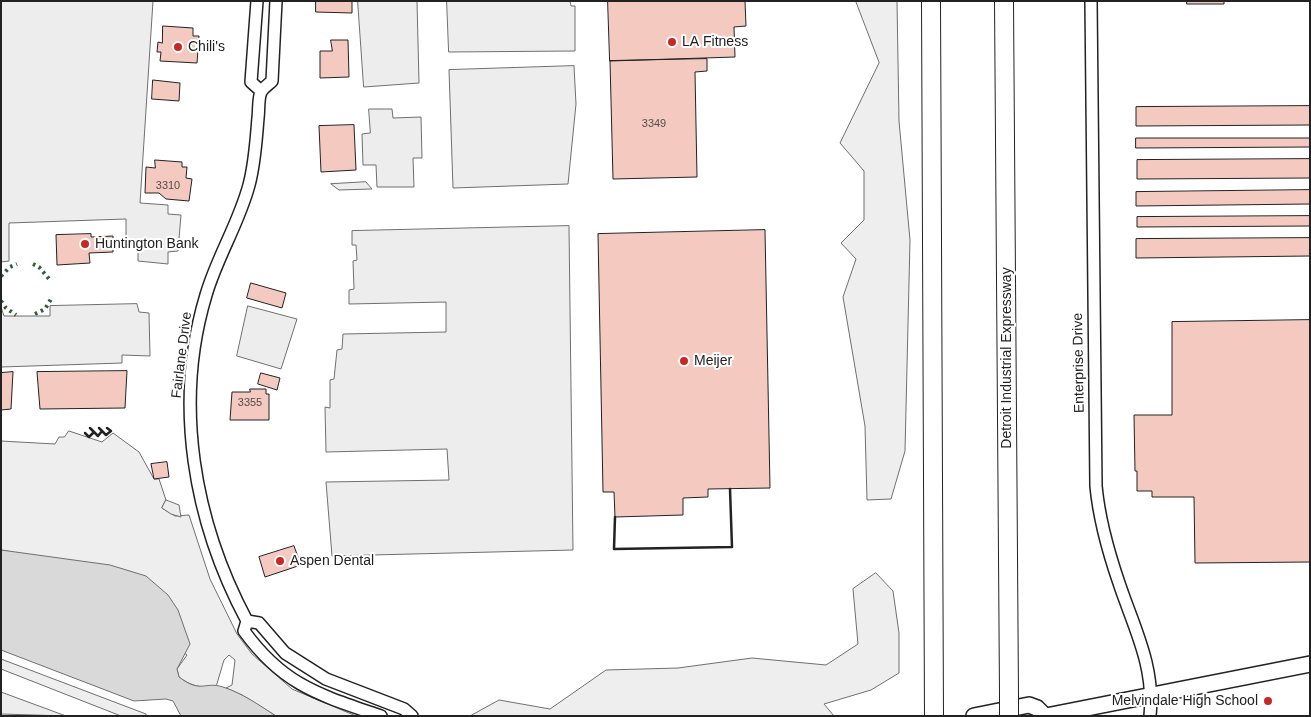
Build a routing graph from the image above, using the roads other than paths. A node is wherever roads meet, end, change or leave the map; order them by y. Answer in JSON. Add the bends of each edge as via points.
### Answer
{"nodes":[{"id":1,"x":257,"y":1,"type":"edge"},
{"id":2,"x":276,"y":1,"type":"edge"},
{"id":3,"x":931,"y":1,"type":"edge"},
{"id":4,"x":1004,"y":1,"type":"edge"},
{"id":5,"x":1091,"y":1,"type":"edge"},
{"id":6,"x":261,"y":92,"type":"junction"},
{"id":7,"x":247,"y":621,"type":"junction"},
{"id":8,"x":1310,"y":664,"type":"edge"},
{"id":9,"x":1152,"y":694,"type":"junction"},
{"id":10,"x":934,"y":713,"type":"edge"},
{"id":11,"x":1048,"y":715,"type":"edge"},
{"id":12,"x":381,"y":716,"type":"edge"},
{"id":13,"x":412,"y":716,"type":"edge"},
{"id":14,"x":974,"y":716,"type":"edge"},
{"id":15,"x":1009,"y":716,"type":"edge"},
{"id":16,"x":1092,"y":716,"type":"edge"},
{"id":17,"x":1150,"y":716,"type":"edge"}],
"edges":[{"from":1,"to":6,"type":"street","name":"Fairlane Drive","via":[[251,82]]},
{"from":2,"to":6,"type":"street","name":"Fairlane Drive","via":[[272,81]]},
{"from":3,"to":10,"type":"highway"},
{"from":4,"to":15,"type":"highway","name":"Detroit Industrial Expressway","bridge":true},
{"from":5,"to":9,"type":"street","name":"Enterprise Drive","via":[[1096,486],[1100,516],[1119,583],[1140,635]]},
{"from":6,"to":7,"type":"street","name":"Fairlane Drive","via":[[253,170],[205,297],[191,396],[193,453],[202,509],[219,561]]},
{"from":7,"to":12,"type":"street","name":"Fairlane Drive","via":[[244,631],[253,643],[297,684]]},
{"from":7,"to":13,"type":"street","via":[[259,624],[280,648],[305,668],[404,709]]},
{"from":8,"to":9,"type":"main road"},
{"from":9,"to":11,"type":"main road"},
{"from":9,"to":17,"type":"street","name":"Enterprise Drive"},
{"from":11,"to":14,"type":"main road","via":[[1029,705]]},
{"from":11,"to":16,"type":"main road","via":[[1072,713]]}]}
